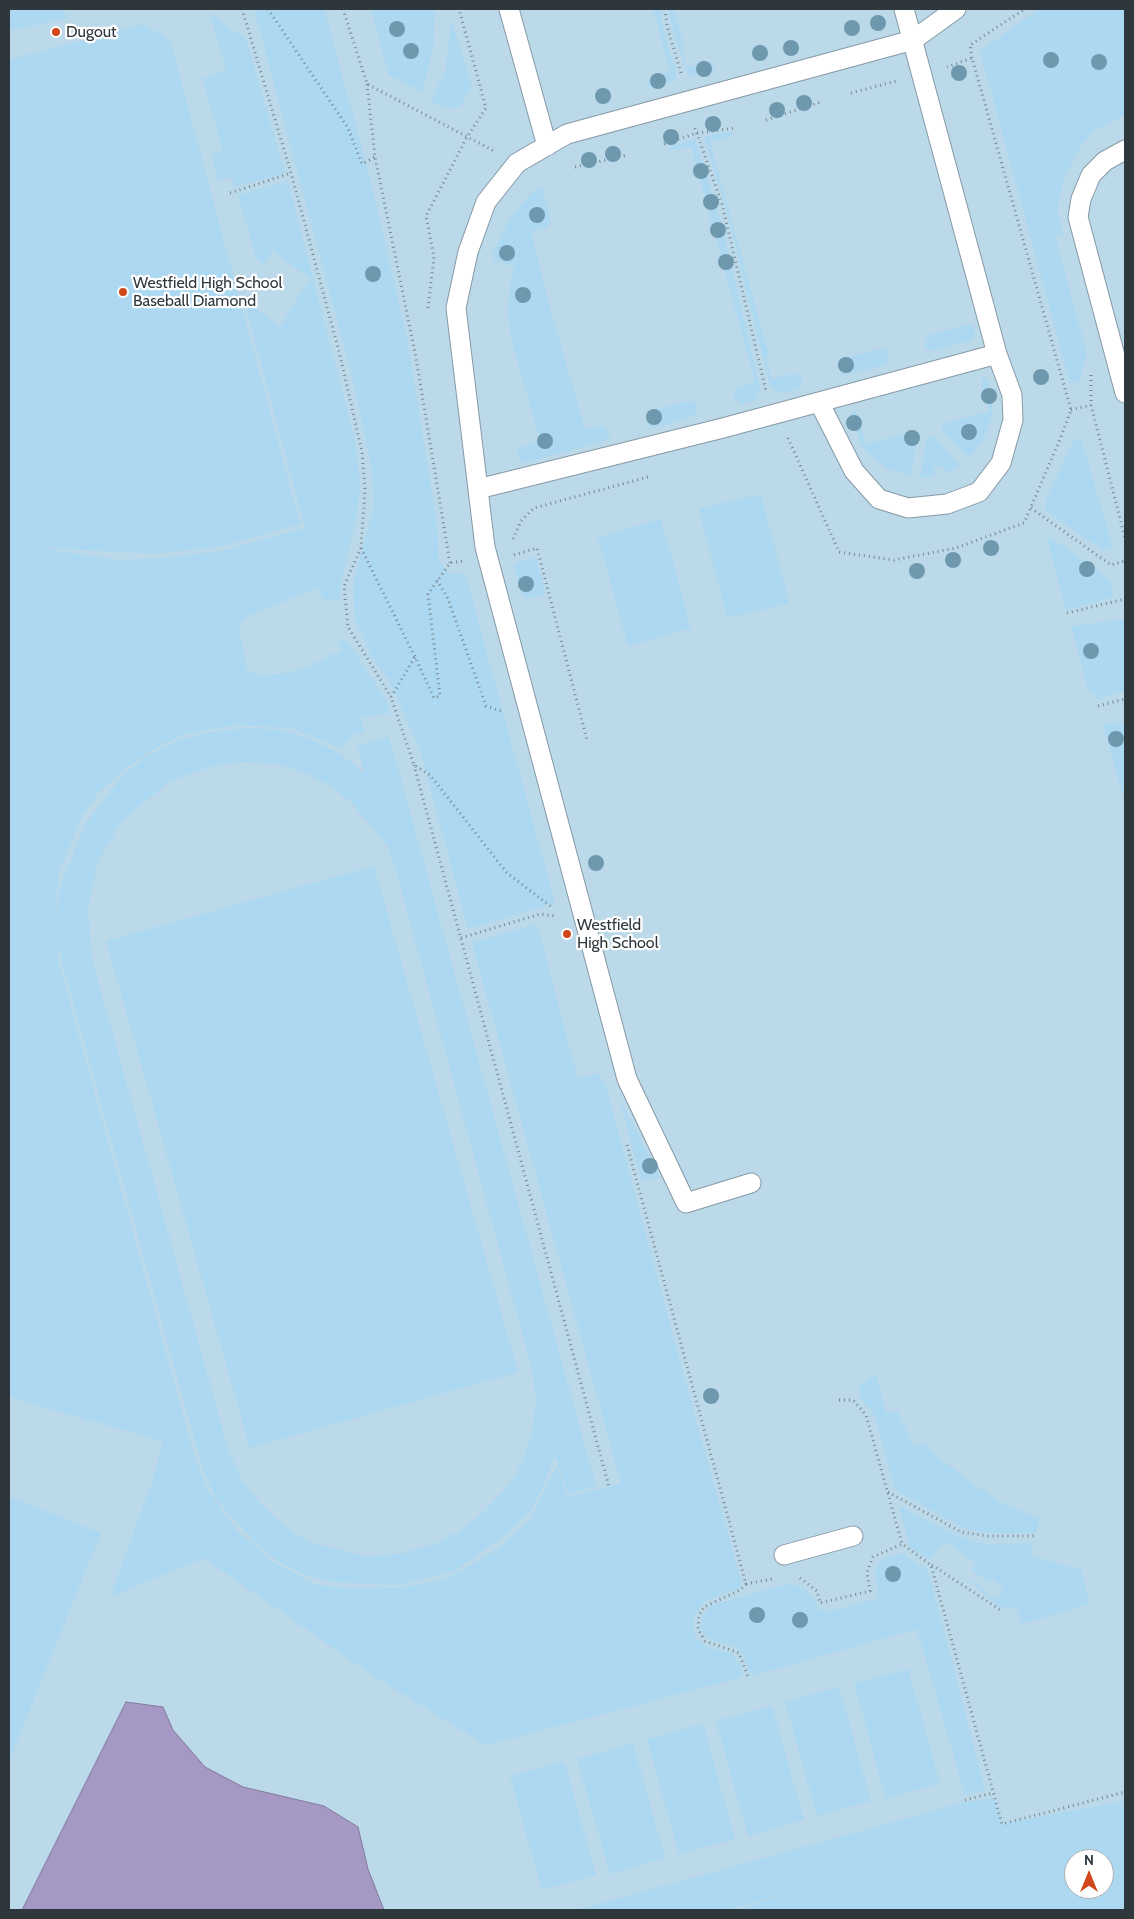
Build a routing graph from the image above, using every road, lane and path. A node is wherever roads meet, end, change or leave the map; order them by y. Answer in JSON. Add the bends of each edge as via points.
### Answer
{"nodes":[{"id":1,"x":242,"y":9,"type":"edge"},
{"id":2,"x":268,"y":9,"type":"edge"},
{"id":3,"x":344,"y":9,"type":"edge"},
{"id":4,"x":460,"y":9,"type":"edge"},
{"id":5,"x":509,"y":9,"type":"edge"},
{"id":6,"x":665,"y":9,"type":"edge"},
{"id":7,"x":904,"y":9,"type":"edge"},
{"id":8,"x":956,"y":9,"type":"edge"},
{"id":9,"x":1026,"y":9,"type":"edge"},
{"id":10,"x":913,"y":40,"type":"junction"},
{"id":11,"x":972,"y":58,"type":"dead end"},
{"id":12,"x":684,"y":80,"type":"dead end"},
{"id":13,"x":899,"y":80,"type":"dead end"},
{"id":14,"x":367,"y":84,"type":"junction"},
{"id":15,"x":851,"y":93,"type":"dead end"},
{"id":16,"x":821,"y":102,"type":"dead end"},
{"id":17,"x":766,"y":120,"type":"dead end"},
{"id":18,"x":696,"y":128,"type":"dead end"},
{"id":19,"x":735,"y":128,"type":"dead end"},
{"id":20,"x":697,"y":133,"type":"junction"},
{"id":21,"x":467,"y":137,"type":"junction"},
{"id":22,"x":664,"y":144,"type":"dead end"},
{"id":23,"x":547,"y":146,"type":"junction"},
{"id":24,"x":1125,"y":150,"type":"edge"},
{"id":25,"x":628,"y":155,"type":"dead end"},
{"id":26,"x":375,"y":157,"type":"junction"},
{"id":27,"x":517,"y":163,"type":"junction"},
{"id":28,"x":575,"y":167,"type":"dead end"},
{"id":29,"x":291,"y":173,"type":"junction"},
{"id":30,"x":230,"y":193,"type":"dead end"},
{"id":31,"x":428,"y":317,"type":"dead end"},
{"id":32,"x":997,"y":354,"type":"junction"},
{"id":33,"x":1091,"y":367,"type":"dead end"},
{"id":34,"x":1125,"y":392,"type":"edge"},
{"id":35,"x":767,"y":396,"type":"dead end"},
{"id":36,"x":819,"y":402,"type":"junction"},
{"id":37,"x":1091,"y":405,"type":"junction"},
{"id":38,"x":1071,"y":410,"type":"dead end"},
{"id":39,"x":655,"y":474,"type":"dead end"},
{"id":40,"x":478,"y":489,"type":"junction"},
{"id":41,"x":1031,"y":508,"type":"dead end"},
{"id":42,"x":1125,"y":538,"type":"edge"},
{"id":43,"x":361,"y":548,"type":"junction"},
{"id":44,"x":468,"y":559,"type":"dead end"},
{"id":45,"x":1125,"y":561,"type":"edge"},
{"id":46,"x":450,"y":563,"type":"junction"},
{"id":47,"x":437,"y":580,"type":"junction"},
{"id":48,"x":1125,"y":599,"type":"edge"},
{"id":49,"x":1067,"y":614,"type":"dead end"},
{"id":50,"x":415,"y":657,"type":"junction"},
{"id":51,"x":391,"y":697,"type":"junction"},
{"id":52,"x":1125,"y":699,"type":"edge"},
{"id":53,"x":1098,"y":706,"type":"dead end"},
{"id":54,"x":509,"y":711,"type":"dead end"},
{"id":55,"x":587,"y":740,"type":"dead end"},
{"id":56,"x":414,"y":765,"type":"junction"},
{"id":57,"x":461,"y":938,"type":"junction"},
{"id":58,"x":626,"y":1142,"type":"dead end"},
{"id":59,"x":752,"y":1183,"type":"dead end"},
{"id":60,"x":839,"y":1400,"type":"dead end"},
{"id":61,"x":609,"y":1487,"type":"dead end"},
{"id":62,"x":887,"y":1491,"type":"junction"},
{"id":63,"x":853,"y":1536,"type":"dead end"},
{"id":64,"x":1037,"y":1536,"type":"dead end"},
{"id":65,"x":902,"y":1544,"type":"junction"},
{"id":66,"x":784,"y":1555,"type":"dead end"},
{"id":67,"x":931,"y":1565,"type":"junction"},
{"id":68,"x":792,"y":1577,"type":"dead end"},
{"id":69,"x":774,"y":1578,"type":"dead end"},
{"id":70,"x":746,"y":1584,"type":"junction"},
{"id":71,"x":1002,"y":1610,"type":"dead end"},
{"id":72,"x":748,"y":1677,"type":"dead end"},
{"id":73,"x":1125,"y":1792,"type":"edge"},
{"id":74,"x":993,"y":1793,"type":"junction"},
{"id":75,"x":965,"y":1800,"type":"dead end"}],
"edges":[{"from":1,"to":29,"type":"path"},
{"from":2,"to":26,"type":"path","via":[[348,128],[362,164]]},
{"from":3,"to":14,"type":"path"},
{"from":4,"to":21,"type":"path","via":[[486,108]]},
{"from":5,"to":23,"type":"lane"},
{"from":6,"to":12,"type":"path"},
{"from":7,"to":10,"type":"lane"},
{"from":8,"to":10,"type":"lane"},
{"from":9,"to":11,"type":"path","via":[[970,45]]},
{"from":10,"to":23,"type":"lane","via":[[567,134]]},
{"from":10,"to":32,"type":"lane"},
{"from":13,"to":15,"type":"path"},
{"from":14,"to":21,"type":"path"},
{"from":14,"to":26,"type":"path"},
{"from":16,"to":17,"type":"path"},
{"from":18,"to":20,"type":"path"},
{"from":19,"to":20,"type":"path"},
{"from":20,"to":22,"type":"path"},
{"from":20,"to":35,"type":"path","via":[[722,204]]},
{"from":21,"to":27,"type":"path"},
{"from":21,"to":31,"type":"path","via":[[426,216],[434,257]]},
{"from":23,"to":27,"type":"lane"},
{"from":24,"to":34,"type":"lane","via":[[1104,161],[1091,175],[1078,217]]},
{"from":25,"to":28,"type":"path"},
{"from":26,"to":46,"type":"path","via":[[416,358]]},
{"from":27,"to":40,"type":"lane","via":[[486,202],[468,252],[456,308]]},
{"from":29,"to":30,"type":"path"},
{"from":29,"to":43,"type":"path","via":[[340,355],[362,452],[365,489]]},
{"from":32,"to":36,"type":"lane"},
{"from":32,"to":36,"type":"lane","via":[[1012,395],[1013,420],[1001,463],[979,492],[947,504],[908,508],[879,499],[854,471]]},
{"from":33,"to":37,"type":"path"},
{"from":36,"to":40,"type":"lane"},
{"from":37,"to":38,"type":"path"},
{"from":37,"to":42,"type":"path"},
{"from":39,"to":55,"type":"path","via":[[534,508],[521,520],[513,536],[514,555],[537,548]]},
{"from":40,"to":59,"type":"lane","via":[[485,547],[628,1079],[686,1202]]},
{"from":41,"to":45,"type":"path","via":[[1111,565]]},
{"from":43,"to":50,"type":"path"},
{"from":43,"to":51,"type":"path","via":[[344,586],[348,627]]},
{"from":44,"to":46,"type":"path"},
{"from":46,"to":47,"type":"path"},
{"from":47,"to":50,"type":"path","via":[[428,594],[440,696],[434,698]]},
{"from":47,"to":54,"type":"path","via":[[448,599],[486,706]]},
{"from":48,"to":49,"type":"path"},
{"from":50,"to":51,"type":"path"},
{"from":51,"to":56,"type":"path"},
{"from":52,"to":53,"type":"path"},
{"from":56,"to":57,"type":"path"},
{"from":56,"to":57,"type":"path","via":[[430,775],[507,873],[564,916],[540,914]]},
{"from":57,"to":61,"type":"path"},
{"from":58,"to":70,"type":"path"},
{"from":60,"to":62,"type":"path","via":[[853,1400],[866,1415]]},
{"from":62,"to":64,"type":"path","via":[[961,1532],[988,1536]]},
{"from":62,"to":65,"type":"path"},
{"from":63,"to":66,"type":"lane"},
{"from":65,"to":67,"type":"path"},
{"from":65,"to":68,"type":"path","via":[[873,1558],[867,1572],[870,1591],[820,1603],[817,1591],[800,1578]]},
{"from":67,"to":71,"type":"path"},
{"from":67,"to":74,"type":"path"},
{"from":69,"to":70,"type":"path"},
{"from":70,"to":72,"type":"path","via":[[704,1607],[698,1629],[705,1641],[739,1653]]},
{"from":73,"to":74,"type":"path","via":[[1002,1824]]},
{"from":74,"to":75,"type":"path"}]}
